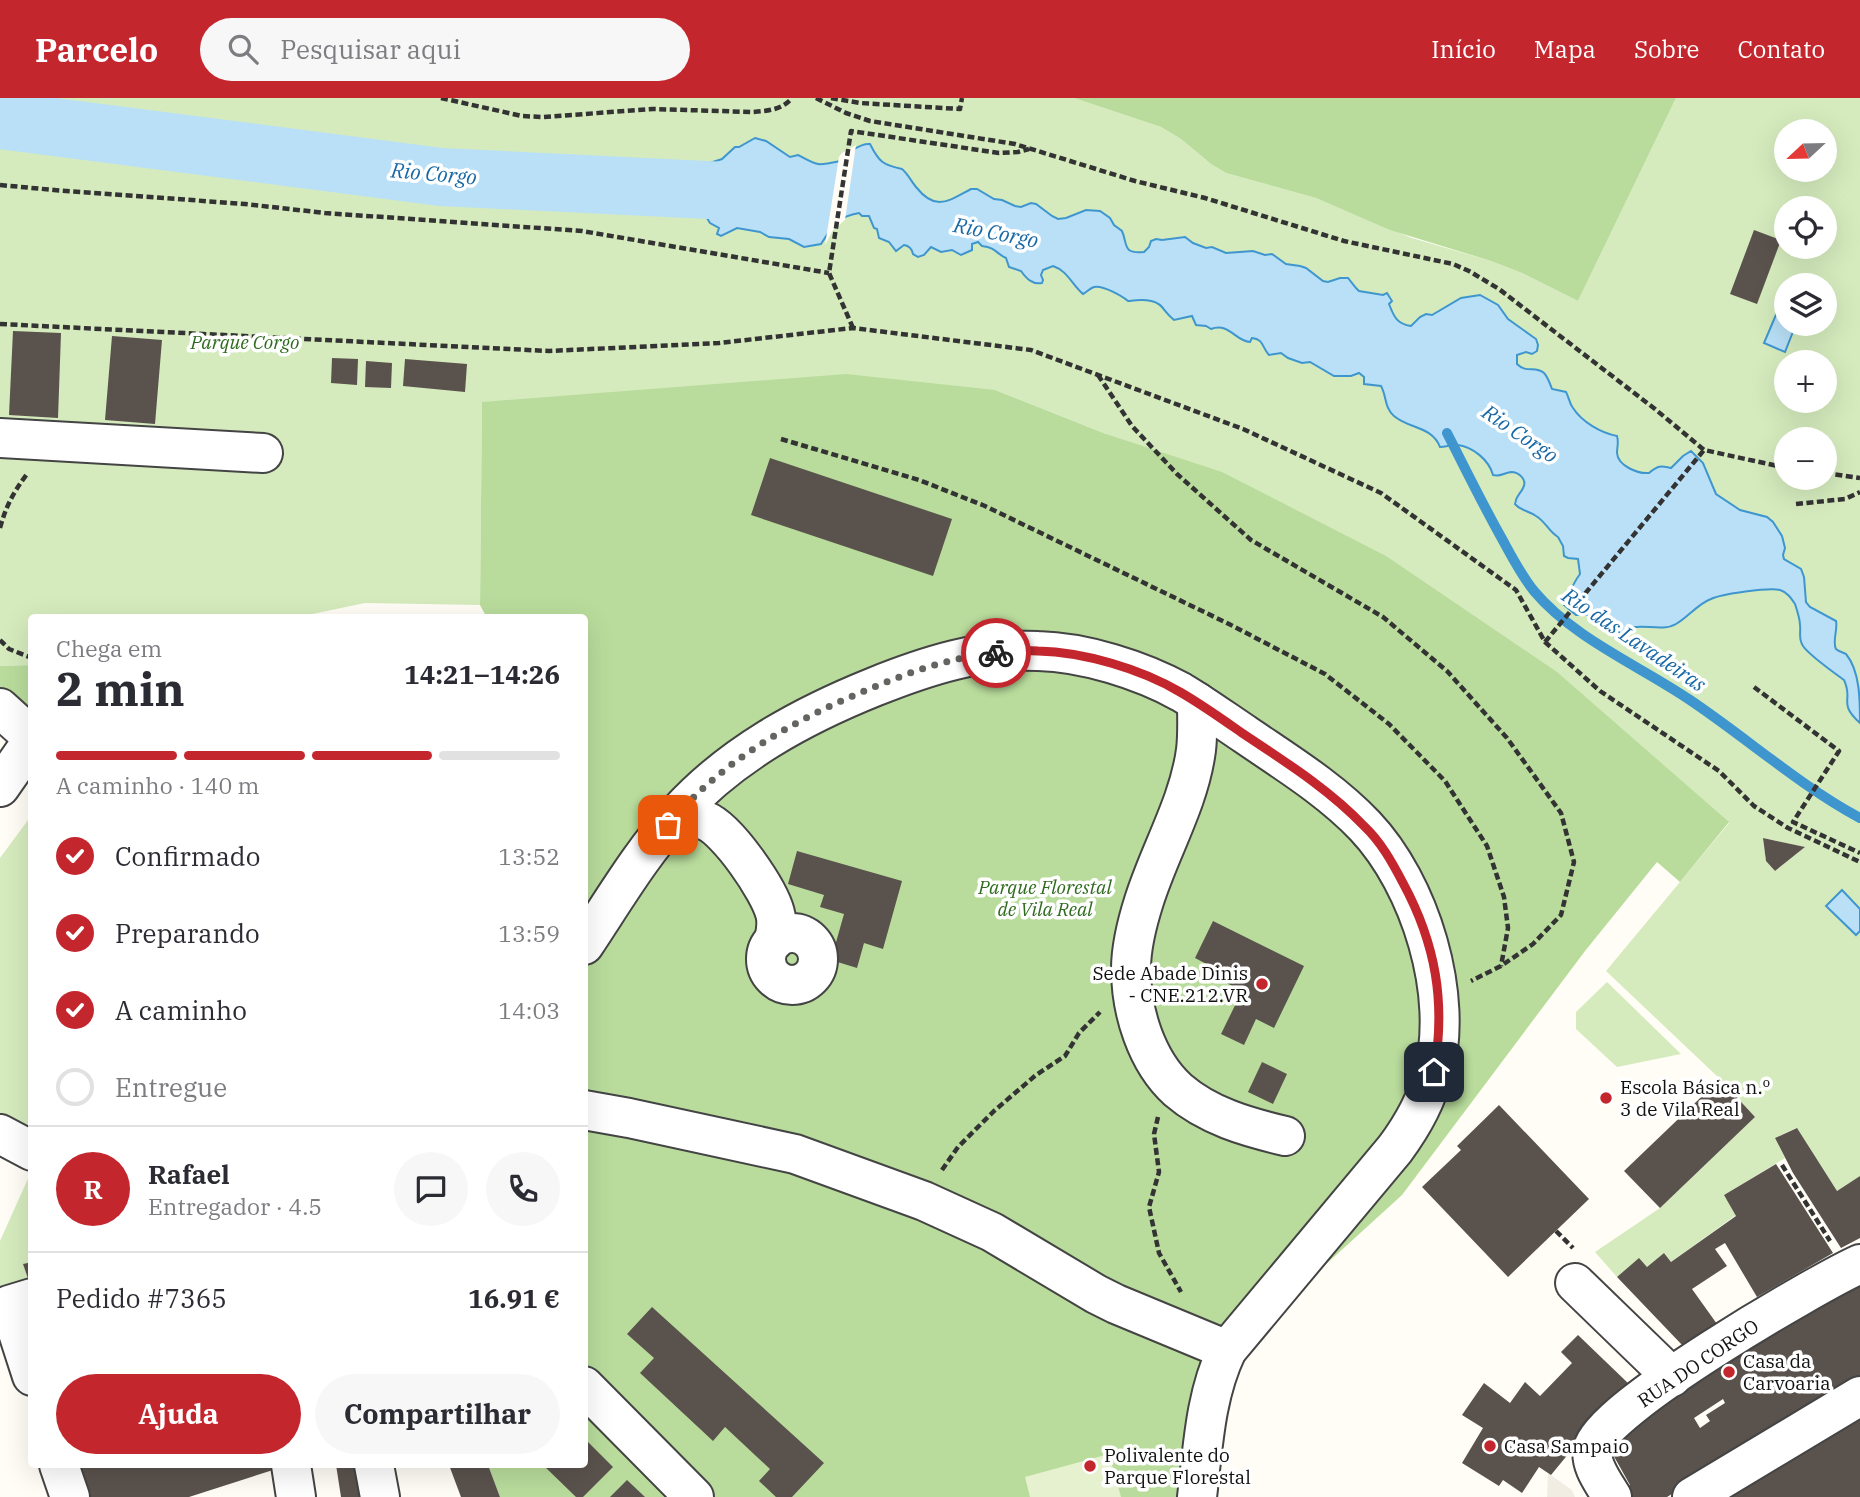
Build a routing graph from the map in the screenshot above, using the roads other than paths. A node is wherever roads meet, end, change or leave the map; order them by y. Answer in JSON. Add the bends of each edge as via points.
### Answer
{"nodes":[{"id":1,"x":0,"y":438,"type":"edge"},
{"id":2,"x":263,"y":453,"type":"dead end"},
{"id":3,"x":1197,"y":702,"type":"junction"},
{"id":4,"x":0,"y":708,"type":"edge"},
{"id":5,"x":28,"y":735,"type":"edge"},
{"id":6,"x":28,"y":745,"type":"edge"},
{"id":7,"x":0,"y":787,"type":"edge"},
{"id":8,"x":668,"y":825,"type":"junction"},
{"id":9,"x":782,"y":929,"type":"dead end"},
{"id":10,"x":588,"y":938,"type":"edge"},
{"id":11,"x":588,"y":1111,"type":"edge"},
{"id":12,"x":0,"y":1134,"type":"edge"},
{"id":13,"x":1284,"y":1136,"type":"dead end"},
{"id":14,"x":28,"y":1149,"type":"edge"},
{"id":15,"x":1854,"y":1266,"type":"edge"},
{"id":16,"x":1575,"y":1283,"type":"dead end"},
{"id":17,"x":28,"y":1299,"type":"edge"},
{"id":18,"x":1227,"y":1350,"type":"junction"},
{"id":19,"x":28,"y":1364,"type":"edge"},
{"id":20,"x":1672,"y":1377,"type":"junction"},
{"id":21,"x":588,"y":1391,"type":"edge"},
{"id":22,"x":1860,"y":1396,"type":"edge"},
{"id":23,"x":61,"y":1468,"type":"edge"},
{"id":24,"x":291,"y":1468,"type":"edge"},
{"id":25,"x":375,"y":1468,"type":"edge"},
{"id":26,"x":70,"y":1497,"type":"edge"},
{"id":27,"x":296,"y":1497,"type":"edge"},
{"id":28,"x":380,"y":1497,"type":"edge"},
{"id":29,"x":694,"y":1497,"type":"edge"},
{"id":30,"x":1196,"y":1497,"type":"edge"},
{"id":31,"x":1612,"y":1497,"type":"edge"},
{"id":32,"x":1692,"y":1497,"type":"edge"}],
"edges":[{"from":1,"to":2,"type":"street"},
{"from":3,"to":8,"type":"street","via":[[1153,679],[1068,654],[1037,650],[951,660],[849,697],[778,733],[724,770]]},
{"from":3,"to":13,"type":"street","via":[[1191,776],[1138,923],[1131,969],[1133,993],[1151,1055],[1179,1090],[1231,1121]]},
{"from":3,"to":18,"type":"street","via":[[1316,784],[1381,845],[1425,930],[1439,997],[1434,1072],[1418,1115],[1395,1149]]},
{"from":4,"to":5,"type":"street"},
{"from":6,"to":7,"type":"street"},
{"from":8,"to":9,"type":"street","via":[[700,820],[717,829],[750,868]]},
{"from":8,"to":10,"type":"street"},
{"from":11,"to":18,"type":"street","via":[[795,1154],[925,1201],[992,1232],[1106,1299]]},
{"from":12,"to":14,"type":"street"},
{"from":15,"to":20,"type":"street","name":"RUA DO CORGO"},
{"from":16,"to":20,"type":"street"},
{"from":17,"to":19,"type":"street","via":[[9,1306]]},
{"from":18,"to":30,"type":"street","via":[[1207,1413]]},
{"from":20,"to":31,"type":"street","name":"RUA DO CORGO","via":[[1597,1439],[1593,1461]]},
{"from":21,"to":29,"type":"street"},
{"from":22,"to":32,"type":"street"},
{"from":23,"to":26,"type":"street"},
{"from":24,"to":27,"type":"street"},
{"from":25,"to":28,"type":"street"}]}
